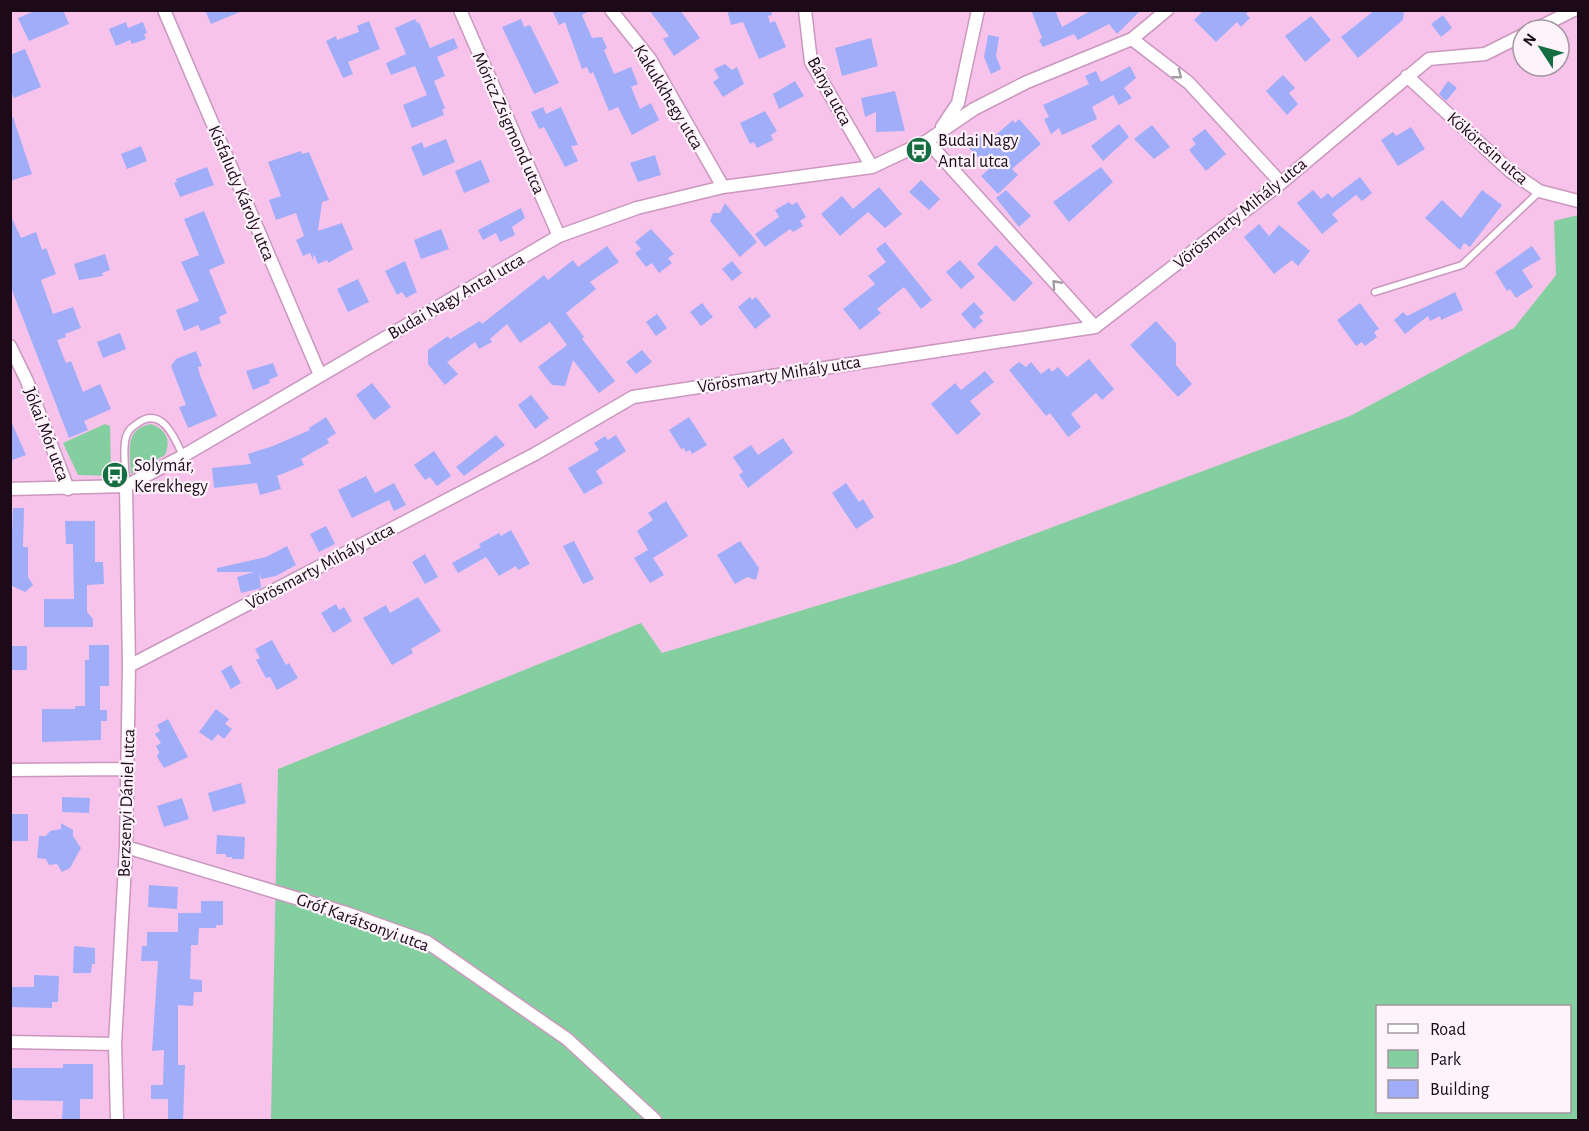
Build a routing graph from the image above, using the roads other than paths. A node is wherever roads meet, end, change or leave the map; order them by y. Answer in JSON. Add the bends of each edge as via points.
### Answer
{"nodes":[{"id":1,"x":164,"y":10,"type":"edge"},
{"id":2,"x":460,"y":10,"type":"edge"},
{"id":3,"x":611,"y":10,"type":"edge"},
{"id":4,"x":805,"y":10,"type":"edge"},
{"id":5,"x":978,"y":10,"type":"edge"},
{"id":6,"x":1167,"y":10,"type":"edge"},
{"id":7,"x":1574,"y":10,"type":"edge"},
{"id":8,"x":1558,"y":18,"type":"edge"},
{"id":9,"x":1132,"y":39,"type":"junction"},
{"id":10,"x":1511,"y":41,"type":"edge"},
{"id":11,"x":1407,"y":76,"type":"junction"},
{"id":12,"x":940,"y":131,"type":"junction"},
{"id":13,"x":927,"y":141,"type":"junction"},
{"id":14,"x":872,"y":167,"type":"junction"},
{"id":15,"x":1281,"y":183,"type":"junction"},
{"id":16,"x":723,"y":187,"type":"junction"},
{"id":17,"x":1539,"y":191,"type":"junction"},
{"id":18,"x":1578,"y":201,"type":"edge"},
{"id":19,"x":559,"y":236,"type":"junction"},
{"id":20,"x":1376,"y":292,"type":"dead end"},
{"id":21,"x":1095,"y":327,"type":"junction"},
{"id":22,"x":10,"y":346,"type":"edge"},
{"id":23,"x":320,"y":375,"type":"junction"},
{"id":24,"x":183,"y":456,"type":"junction"},
{"id":25,"x":126,"y":486,"type":"junction"},
{"id":26,"x":10,"y":489,"type":"edge"},
{"id":27,"x":68,"y":489,"type":"junction"},
{"id":28,"x":129,"y":666,"type":"junction"},
{"id":29,"x":128,"y":769,"type":"junction"},
{"id":30,"x":10,"y":770,"type":"edge"},
{"id":31,"x":126,"y":847,"type":"junction"},
{"id":32,"x":10,"y":1042,"type":"edge"},
{"id":33,"x":115,"y":1044,"type":"junction"},
{"id":34,"x":117,"y":1120,"type":"edge"},
{"id":35,"x":655,"y":1120,"type":"edge"}],
"edges":[{"from":1,"to":23,"type":"street","name":"Kisfaludy Károly utca"},
{"from":2,"to":19,"type":"street","name":"Móricz Zsigmond utca"},
{"from":3,"to":16,"type":"street","name":"Kakukkhegy utca","via":[[650,59]]},
{"from":4,"to":14,"type":"street","name":"Bánya utca","via":[[811,62]]},
{"from":5,"to":12,"type":"street","via":[[958,103]]},
{"from":6,"to":9,"type":"street","name":"Budai Nagy Antal utca"},
{"from":7,"to":8,"type":"street"},
{"from":9,"to":12,"type":"street","name":"Budai Nagy Antal utca","via":[[1027,82]]},
{"from":9,"to":15,"type":"street","one_way":true,"via":[[1189,83]]},
{"from":10,"to":11,"type":"street","name":"Vörösmarty Mihály utca","via":[[1485,54],[1429,59]]},
{"from":11,"to":15,"type":"street","name":"Vörösmarty Mihály utca"},
{"from":11,"to":17,"type":"street","name":"Kökörcsin utca","via":[[1510,171]]},
{"from":12,"to":13,"type":"street","name":"Budai Nagy Antal utca"},
{"from":13,"to":14,"type":"street","name":"Budai Nagy Antal utca"},
{"from":21,"to":13,"type":"street","one_way":true},
{"from":14,"to":16,"type":"street","name":"Budai Nagy Antal utca"},
{"from":15,"to":21,"type":"street","name":"Vörösmarty Mihály utca"},
{"from":16,"to":19,"type":"street","name":"Budai Nagy Antal utca","via":[[637,208]]},
{"from":17,"to":18,"type":"street","name":"Kökörcsin utca"},
{"from":17,"to":20,"type":"lane","via":[[1462,265]]},
{"from":19,"to":23,"type":"street","name":"Budai Nagy Antal utca"},
{"from":21,"to":28,"type":"street","name":"Vörösmarty Mihály utca","via":[[633,396],[535,454]]},
{"from":22,"to":27,"type":"street","name":"Jókai Mór utca"},
{"from":23,"to":24,"type":"street","name":"Budai Nagy Antal utca"},
{"from":24,"to":25,"type":"street","name":"Budai Nagy Antal utca"},
{"from":24,"to":25,"type":"lane","via":[[164,422],[142,420],[130,429],[125,440]]},
{"from":25,"to":27,"type":"street"},
{"from":25,"to":28,"type":"street","name":"Berzsenyi Dániel utca"},
{"from":26,"to":27,"type":"street"},
{"from":28,"to":29,"type":"street","name":"Berzsenyi Dániel utca"},
{"from":29,"to":30,"type":"street"},
{"from":29,"to":31,"type":"street","name":"Berzsenyi Dániel utca"},
{"from":31,"to":33,"type":"street","name":"Berzsenyi Dániel utca"},
{"from":31,"to":35,"type":"street","name":"Gróf Karátsonyi utca","via":[[346,913],[427,942],[567,1039]]},
{"from":32,"to":33,"type":"street"},
{"from":33,"to":34,"type":"street","name":"Berzsenyi Dániel utca"}]}
